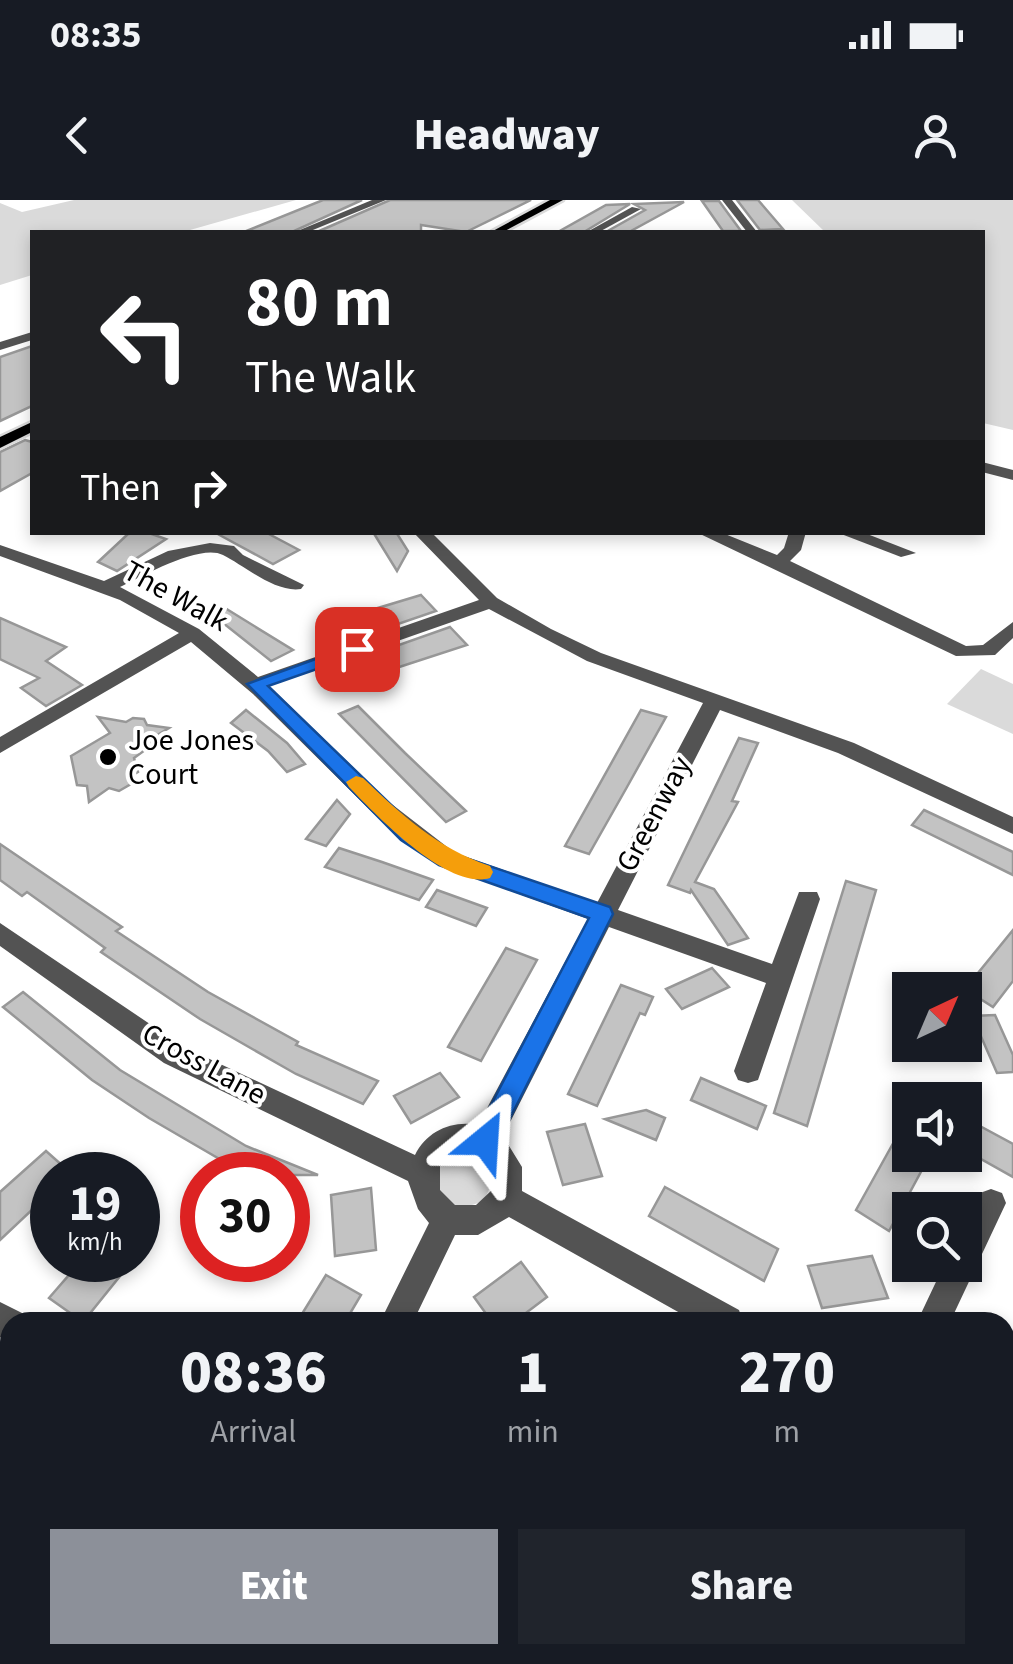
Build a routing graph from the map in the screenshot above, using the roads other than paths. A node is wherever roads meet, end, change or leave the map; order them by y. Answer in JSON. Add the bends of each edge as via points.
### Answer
{"nodes":[{"id":1,"x":381,"y":200,"type":"edge"},
{"id":2,"x":558,"y":200,"type":"edge"},
{"id":3,"x":727,"y":200,"type":"edge"},
{"id":4,"x":636,"y":209,"type":"dead end"},
{"id":5,"x":305,"y":230,"type":"edge"},
{"id":6,"x":500,"y":230,"type":"edge"},
{"id":7,"x":596,"y":230,"type":"edge"},
{"id":8,"x":750,"y":230,"type":"edge"},
{"id":9,"x":30,"y":337,"type":"edge"},
{"id":10,"x":0,"y":346,"type":"edge"},
{"id":11,"x":30,"y":427,"type":"edge"},
{"id":12,"x":0,"y":443,"type":"edge"},
{"id":13,"x":985,"y":468,"type":"edge"},
{"id":14,"x":1013,"y":475,"type":"edge"},
{"id":15,"x":424,"y":535,"type":"edge"},
{"id":16,"x":712,"y":535,"type":"edge"},
{"id":17,"x":797,"y":535,"type":"edge"},
{"id":18,"x":851,"y":535,"type":"edge"},
{"id":19,"x":9,"y":553,"type":"edge"},
{"id":20,"x":907,"y":553,"type":"dead end"},
{"id":21,"x":779,"y":562,"type":"junction"},
{"id":22,"x":0,"y":566,"type":"edge"},
{"id":23,"x":295,"y":585,"type":"dead end"},
{"id":24,"x":103,"y":588,"type":"junction"},
{"id":25,"x":491,"y":602,"type":"junction"},
{"id":26,"x":1013,"y":628,"type":"edge"},
{"id":27,"x":192,"y":633,"type":"junction"},
{"id":28,"x":256,"y":684,"type":"junction"},
{"id":29,"x":714,"y":701,"type":"junction"},
{"id":30,"x":0,"y":746,"type":"edge"},
{"id":31,"x":1013,"y":826,"type":"edge"},
{"id":32,"x":808,"y":899,"type":"dead end"},
{"id":33,"x":602,"y":914,"type":"junction"},
{"id":34,"x":0,"y":933,"type":"edge"},
{"id":35,"x":781,"y":978,"type":"junction"},
{"id":36,"x":748,"y":1071,"type":"dead end"},
{"id":37,"x":485,"y":1141,"type":"junction"},
{"id":38,"x":422,"y":1173,"type":"junction"},
{"id":39,"x":505,"y":1198,"type":"junction"},
{"id":40,"x":991,"y":1203,"type":"dead end"},
{"id":41,"x":448,"y":1217,"type":"junction"},
{"id":42,"x":982,"y":1221,"type":"edge"},
{"id":43,"x":953,"y":1282,"type":"edge"},
{"id":44,"x":401,"y":1312,"type":"edge"},
{"id":45,"x":709,"y":1312,"type":"edge"},
{"id":46,"x":938,"y":1312,"type":"edge"}],
"edges":[{"from":1,"to":5,"type":"street"},
{"from":2,"to":6,"type":"main road"},
{"from":3,"to":8,"type":"street"},
{"from":4,"to":7,"type":"street"},
{"from":9,"to":10,"type":"street"},
{"from":11,"to":12,"type":"main road"},
{"from":13,"to":14,"type":"street"},
{"from":15,"to":25,"type":"street"},
{"from":16,"to":21,"type":"street"},
{"from":17,"to":21,"type":"street"},
{"from":18,"to":20,"type":"street"},
{"from":19,"to":22,"type":"street"},
{"from":19,"to":24,"type":"street","name":"The Walk"},
{"from":21,"to":26,"type":"street","via":[[939,643],[977,654]]},
{"from":23,"to":24,"type":"street","via":[[228,550],[210,548],[174,555]]},
{"from":24,"to":27,"type":"street","name":"The Walk"},
{"from":25,"to":28,"type":"street"},
{"from":25,"to":29,"type":"street","via":[[594,658]]},
{"from":27,"to":28,"type":"street","name":"The Walk"},
{"from":27,"to":30,"type":"street"},
{"from":28,"to":33,"type":"street","name":"The Walk","via":[[408,834],[446,860]]},
{"from":29,"to":31,"type":"street","via":[[846,748]]},
{"from":29,"to":33,"type":"street","name":"Greenway"},
{"from":32,"to":35,"type":"street"},
{"from":33,"to":35,"type":"street","name":"The Walk"},
{"from":33,"to":37,"type":"street","name":"Greenway"},
{"from":34,"to":38,"type":"street","name":"Cross Lane","via":[[174,1055]]},
{"from":35,"to":36,"type":"street"},
{"from":37,"to":38,"type":"street","via":[[469,1138],[438,1147]]},
{"from":37,"to":39,"type":"street","via":[[508,1165]]},
{"from":38,"to":41,"type":"street","via":[[426,1200]]},
{"from":39,"to":41,"type":"street","via":[[480,1218]]},
{"from":39,"to":45,"type":"street"},
{"from":40,"to":42,"type":"street"},
{"from":41,"to":44,"type":"street"},
{"from":43,"to":46,"type":"street"}]}
